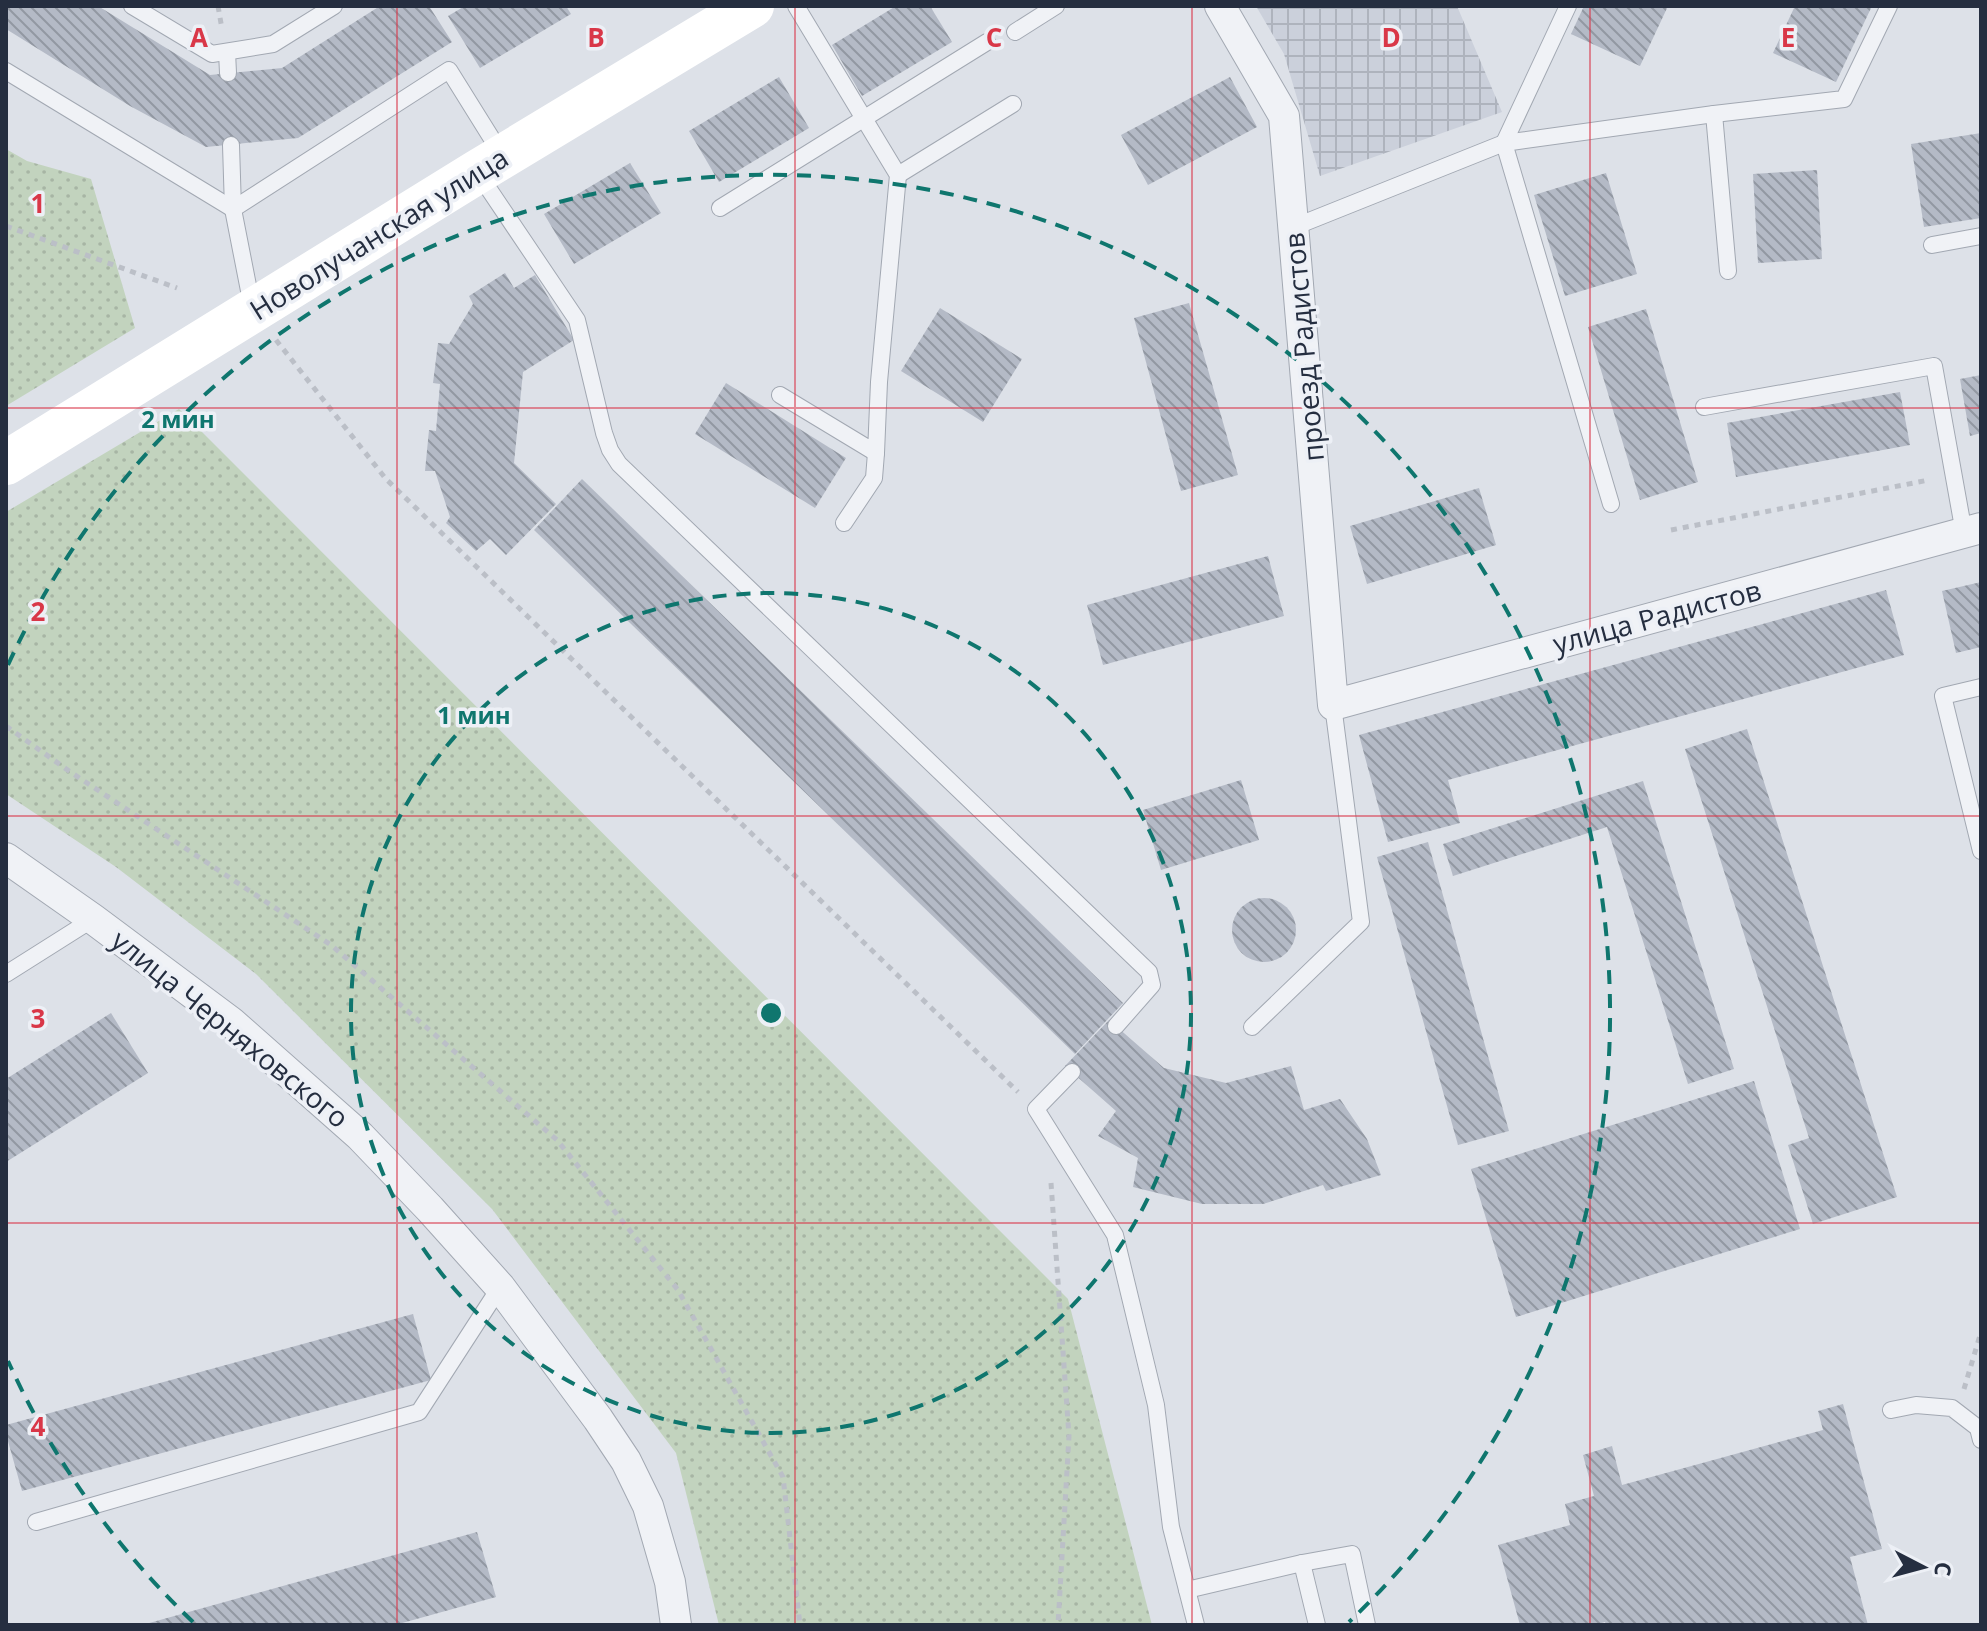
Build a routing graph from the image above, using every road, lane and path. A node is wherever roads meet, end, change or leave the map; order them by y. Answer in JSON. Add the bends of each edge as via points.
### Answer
{"nodes":[{"id":1,"x":132,"y":6,"type":"edge"},
{"id":2,"x":334,"y":6,"type":"edge"},
{"id":3,"x":752,"y":6,"type":"edge"},
{"id":4,"x":796,"y":6,"type":"edge"},
{"id":5,"x":1056,"y":6,"type":"edge"},
{"id":6,"x":1220,"y":6,"type":"edge"},
{"id":7,"x":1568,"y":6,"type":"edge"},
{"id":8,"x":1889,"y":6,"type":"edge"},
{"id":9,"x":1015,"y":32,"type":"dead end"},
{"id":10,"x":987,"y":42,"type":"dead end"},
{"id":11,"x":227,"y":52,"type":"junction"},
{"id":12,"x":6,"y":71,"type":"edge"},
{"id":13,"x":228,"y":73,"type":"dead end"},
{"id":14,"x":1013,"y":104,"type":"dead end"},
{"id":15,"x":1714,"y":114,"type":"junction"},
{"id":16,"x":864,"y":119,"type":"junction"},
{"id":17,"x":1504,"y":143,"type":"junction"},
{"id":18,"x":231,"y":145,"type":"dead end"},
{"id":19,"x":490,"y":164,"type":"junction"},
{"id":20,"x":898,"y":175,"type":"junction"},
{"id":21,"x":720,"y":208,"type":"dead end"},
{"id":22,"x":233,"y":209,"type":"junction"},
{"id":23,"x":6,"y":226,"type":"edge"},
{"id":24,"x":1294,"y":227,"type":"junction"},
{"id":25,"x":1981,"y":236,"type":"edge"},
{"id":26,"x":1932,"y":245,"type":"dead end"},
{"id":27,"x":1728,"y":271,"type":"dead end"},
{"id":28,"x":177,"y":288,"type":"dead end"},
{"id":29,"x":254,"y":311,"type":"junction"},
{"id":30,"x":780,"y":395,"type":"dead end"},
{"id":31,"x":1704,"y":407,"type":"dead end"},
{"id":32,"x":876,"y":453,"type":"junction"},
{"id":33,"x":6,"y":463,"type":"edge"},
{"id":34,"x":1954,"y":476,"type":"junction"},
{"id":35,"x":1611,"y":504,"type":"dead end"},
{"id":36,"x":844,"y":523,"type":"dead end"},
{"id":37,"x":1671,"y":530,"type":"dead end"},
{"id":38,"x":1973,"y":531,"type":"edge"},
{"id":39,"x":1981,"y":687,"type":"edge"},
{"id":40,"x":1333,"y":705,"type":"junction"},
{"id":41,"x":6,"y":726,"type":"edge"},
{"id":42,"x":1981,"y":851,"type":"edge"},
{"id":43,"x":6,"y":858,"type":"edge"},
{"id":44,"x":93,"y":919,"type":"junction"},
{"id":45,"x":6,"y":974,"type":"edge"},
{"id":46,"x":1116,"y":1026,"type":"dead end"},
{"id":47,"x":1252,"y":1027,"type":"dead end"},
{"id":48,"x":1072,"y":1072,"type":"dead end"},
{"id":49,"x":1036,"y":1109,"type":"junction"},
{"id":50,"x":1047,"y":1125,"type":"junction"},
{"id":51,"x":500,"y":1287,"type":"junction"},
{"id":52,"x":1981,"y":1332,"type":"edge"},
{"id":53,"x":1962,"y":1395,"type":"dead end"},
{"id":54,"x":1891,"y":1410,"type":"dead end"},
{"id":55,"x":1981,"y":1440,"type":"edge"},
{"id":56,"x":36,"y":1522,"type":"dead end"},
{"id":57,"x":1302,"y":1563,"type":"junction"},
{"id":58,"x":1187,"y":1590,"type":"junction"},
{"id":59,"x":676,"y":1625,"type":"edge"},
{"id":60,"x":800,"y":1625,"type":"edge"},
{"id":61,"x":1058,"y":1625,"type":"edge"},
{"id":62,"x":1196,"y":1625,"type":"edge"},
{"id":63,"x":1317,"y":1625,"type":"edge"},
{"id":64,"x":1367,"y":1625,"type":"edge"}],
"edges":[{"from":1,"to":11,"type":"lane","via":[[212,54]]},
{"from":2,"to":11,"type":"lane","via":[[273,44]]},
{"from":3,"to":19,"type":"street","name":"Новолучанская улица"},
{"from":4,"to":16,"type":"lane"},
{"from":5,"to":9,"type":"lane"},
{"from":6,"to":24,"type":"street","name":"проезд Радистов","via":[[1284,116]]},
{"from":7,"to":17,"type":"lane"},
{"from":8,"to":15,"type":"lane","via":[[1844,99]]},
{"from":10,"to":16,"type":"lane"},
{"from":11,"to":13,"type":"lane"},
{"from":12,"to":22,"type":"lane"},
{"from":14,"to":20,"type":"lane"},
{"from":15,"to":17,"type":"lane"},
{"from":15,"to":27,"type":"lane"},
{"from":16,"to":20,"type":"lane"},
{"from":16,"to":21,"type":"lane"},
{"from":17,"to":24,"type":"lane"},
{"from":17,"to":35,"type":"lane"},
{"from":18,"to":22,"type":"lane"},
{"from":19,"to":22,"type":"lane","via":[[449,70]]},
{"from":19,"to":29,"type":"street","name":"Новолучанская улица"},
{"from":19,"to":46,"type":"lane","via":[[577,320],[604,433],[619,464],[1149,972],[1152,985]]},
{"from":20,"to":32,"type":"lane"},
{"from":22,"to":29,"type":"lane"},
{"from":23,"to":28,"type":"path"},
{"from":24,"to":40,"type":"street","name":"проезд Радистов"},
{"from":25,"to":26,"type":"lane"},
{"from":29,"to":33,"type":"street","name":"Новолучанская улица"},
{"from":29,"to":49,"type":"path","via":[[386,479]]},
{"from":30,"to":32,"type":"lane"},
{"from":31,"to":34,"type":"lane","via":[[1934,366]]},
{"from":32,"to":36,"type":"lane","via":[[874,478]]},
{"from":34,"to":37,"type":"path"},
{"from":34,"to":38,"type":"lane"},
{"from":38,"to":40,"type":"street","name":"улица Радистов"},
{"from":39,"to":42,"type":"lane","via":[[1943,696]]},
{"from":40,"to":47,"type":"lane","via":[[1361,922]]},
{"from":41,"to":60,"type":"path","via":[[331,945],[557,1140],[678,1290],[783,1477]]},
{"from":43,"to":44,"type":"street","name":"улица Черняховского"},
{"from":44,"to":45,"type":"lane"},
{"from":44,"to":51,"type":"street","name":"улица Черняховского","via":[[231,1022],[360,1136]]},
{"from":48,"to":49,"type":"lane"},
{"from":49,"to":50,"type":"lane"},
{"from":50,"to":58,"type":"lane","via":[[1115,1235],[1156,1405],[1171,1527]]},
{"from":50,"to":61,"type":"path","via":[[1069,1436]]},
{"from":51,"to":56,"type":"lane","via":[[419,1412]]},
{"from":51,"to":59,"type":"street","name":"улица Черняховского","via":[[626,1461],[648,1506],[670,1582]]},
{"from":52,"to":53,"type":"path"},
{"from":54,"to":55,"type":"lane","via":[[1916,1405],[1952,1408],[1978,1428]]},
{"from":57,"to":58,"type":"lane"},
{"from":57,"to":63,"type":"lane"},
{"from":57,"to":64,"type":"lane","via":[[1352,1554]]},
{"from":58,"to":62,"type":"lane"}]}
